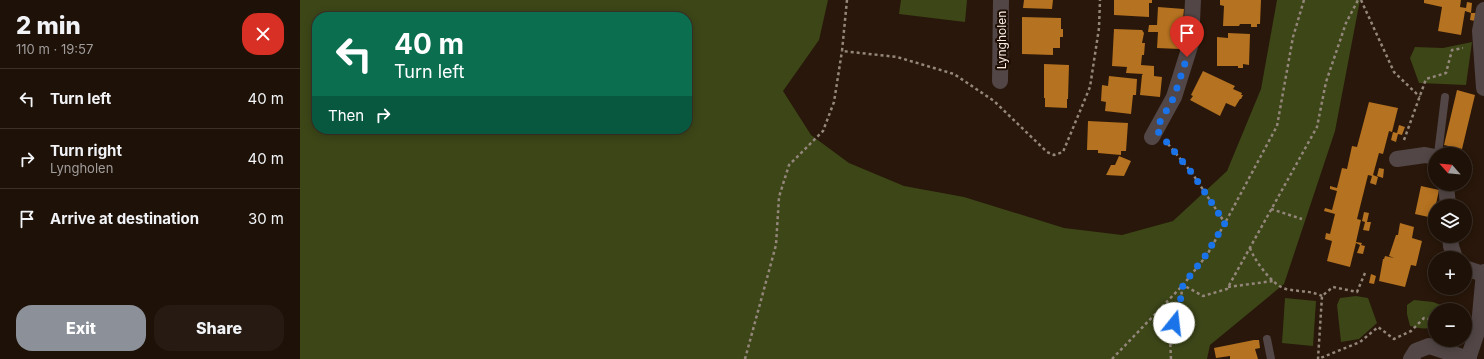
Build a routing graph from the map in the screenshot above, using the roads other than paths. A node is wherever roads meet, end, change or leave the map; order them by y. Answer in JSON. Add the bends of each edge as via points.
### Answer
{"nodes":[{"id":1,"x":1001,"y":0,"type":"edge"},
{"id":2,"x":1193,"y":0,"type":"edge"},
{"id":3,"x":1484,"y":10,"type":"edge"},
{"id":4,"x":1000,"y":81,"type":"dead end"},
{"id":5,"x":1484,"y":88,"type":"edge"},
{"id":6,"x":1445,"y":97,"type":"dead end"},
{"id":7,"x":1154,"y":133,"type":"road end"},
{"id":8,"x":1439,"y":147,"type":"edge"},
{"id":9,"x":1428,"y":155,"type":"edge"},
{"id":10,"x":1397,"y":159,"type":"road end"},
{"id":11,"x":1472,"y":270,"type":"edge"},
{"id":12,"x":1484,"y":273,"type":"edge"},
{"id":13,"x":1267,"y":339,"type":"dead end"},
{"id":14,"x":1271,"y":359,"type":"edge"},
{"id":15,"x":1411,"y":359,"type":"edge"},
{"id":16,"x":1468,"y":359,"type":"edge"}],
"edges":[{"from":1,"to":4,"type":"street","name":"Lyngholen"},
{"from":2,"to":7,"type":"street","via":[[1191,43],[1174,97]]},
{"from":3,"to":5,"type":"street","via":[[1480,31]]},
{"from":6,"to":8,"type":"lane"},
{"from":9,"to":10,"type":"street"},
{"from":11,"to":12,"type":"street"},
{"from":12,"to":16,"type":"street","via":[[1479,326]]},
{"from":13,"to":14,"type":"lane"},
{"from":15,"to":16,"type":"street","via":[[1416,351],[1429,346]]}]}
